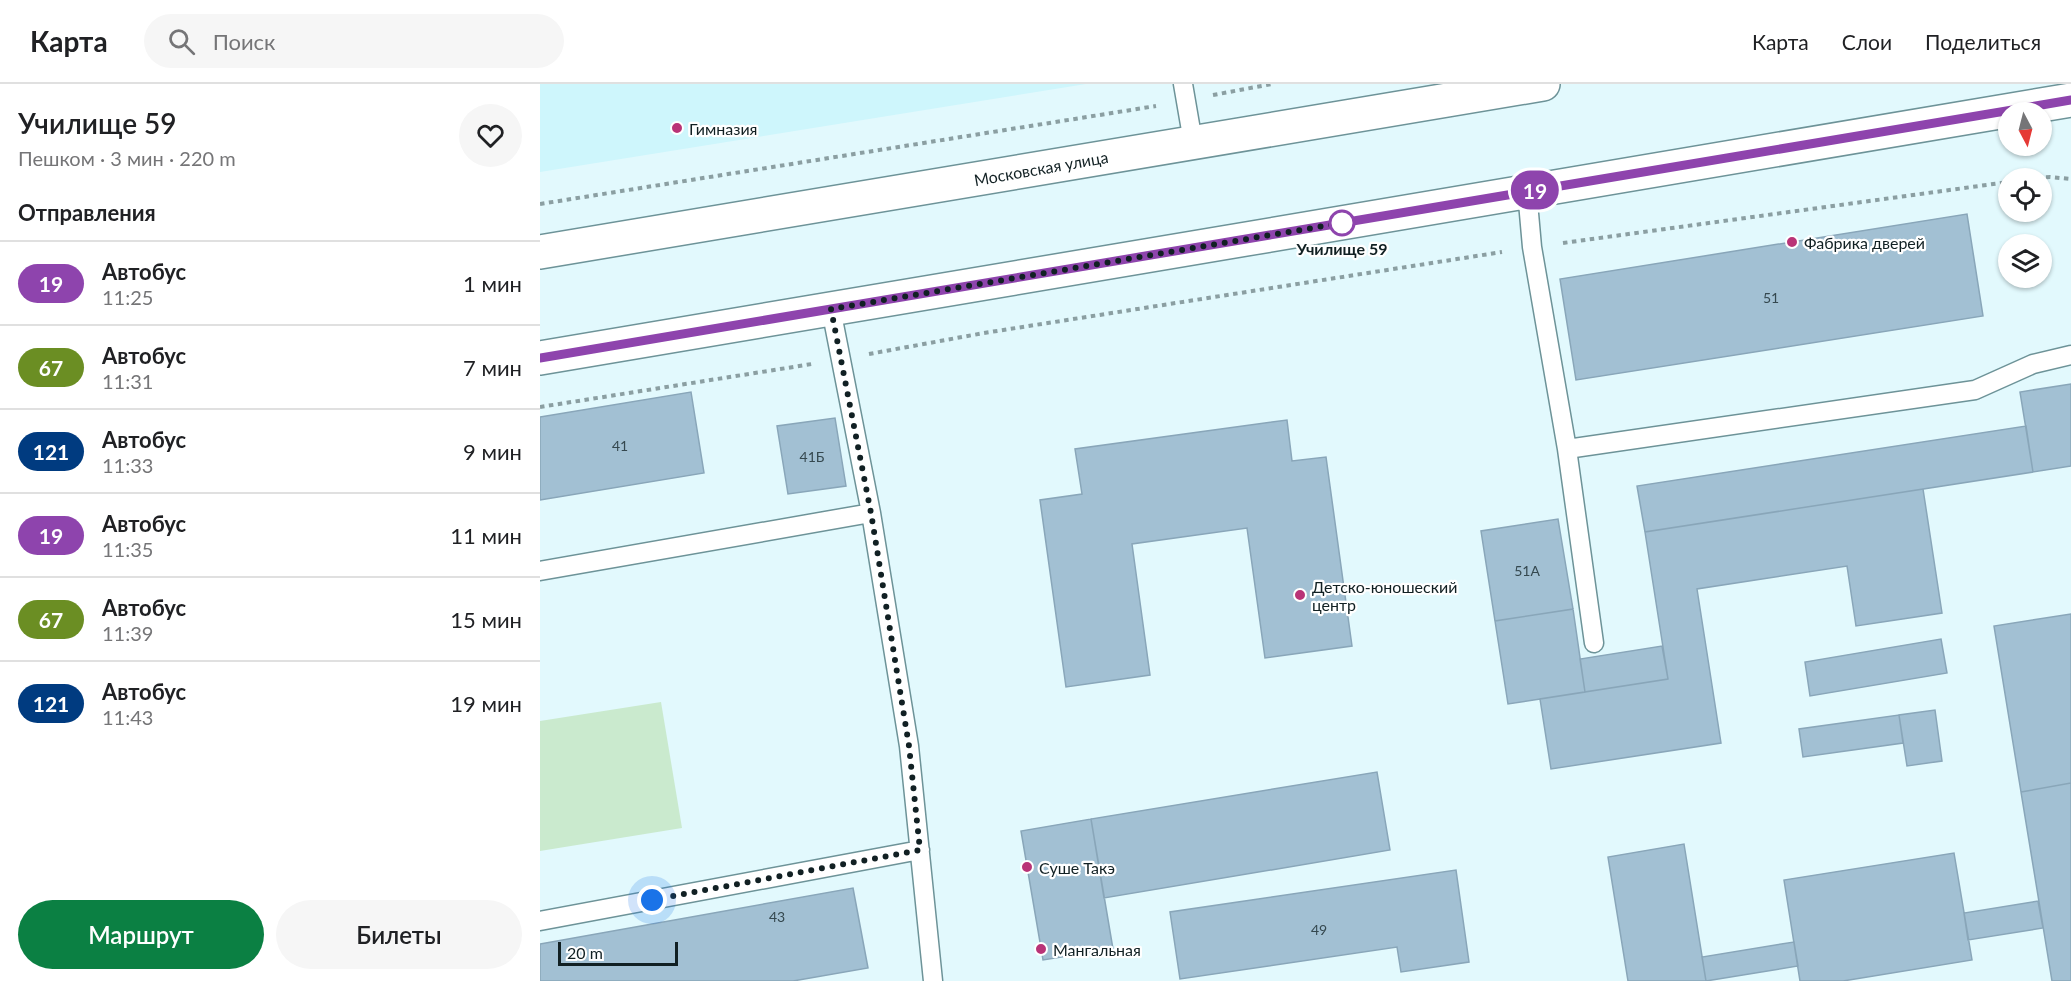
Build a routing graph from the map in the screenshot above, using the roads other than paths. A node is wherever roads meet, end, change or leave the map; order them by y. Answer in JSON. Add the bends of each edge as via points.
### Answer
{"nodes":[{"id":1,"x":1543,"y":84,"type":"edge"},
{"id":2,"x":1184,"y":92,"type":"edge"},
{"id":3,"x":2071,"y":100,"type":"edge"},
{"id":4,"x":1193,"y":142,"type":"junction"},
{"id":5,"x":1527,"y":192,"type":"junction"},
{"id":6,"x":540,"y":252,"type":"edge"},
{"id":7,"x":831,"y":309,"type":"junction"},
{"id":8,"x":2071,"y":355,"type":"edge"},
{"id":9,"x":540,"y":358,"type":"edge"},
{"id":10,"x":1567,"y":449,"type":"junction"},
{"id":11,"x":871,"y":513,"type":"junction"},
{"id":12,"x":540,"y":571,"type":"edge"},
{"id":13,"x":1594,"y":643,"type":"dead end"},
{"id":14,"x":920,"y":850,"type":"junction"},
{"id":15,"x":540,"y":921,"type":"edge"},
{"id":16,"x":933,"y":981,"type":"edge"}],
"edges":[{"from":1,"to":4,"type":"main road","name":"Московская улица"},
{"from":2,"to":4,"type":"lane"},
{"from":3,"to":5,"type":"main road"},
{"from":4,"to":6,"type":"main road","name":"Московская улица"},
{"from":5,"to":7,"type":"main road"},
{"from":5,"to":10,"type":"lane","via":[[1532,247]]},
{"from":7,"to":9,"type":"main road"},
{"from":7,"to":11,"type":"lane"},
{"from":8,"to":10,"type":"lane","via":[[2033,364],[1975,390]]},
{"from":10,"to":13,"type":"lane"},
{"from":11,"to":12,"type":"lane"},
{"from":11,"to":14,"type":"lane","via":[[909,746]]},
{"from":14,"to":15,"type":"lane"},
{"from":14,"to":16,"type":"lane"}]}
